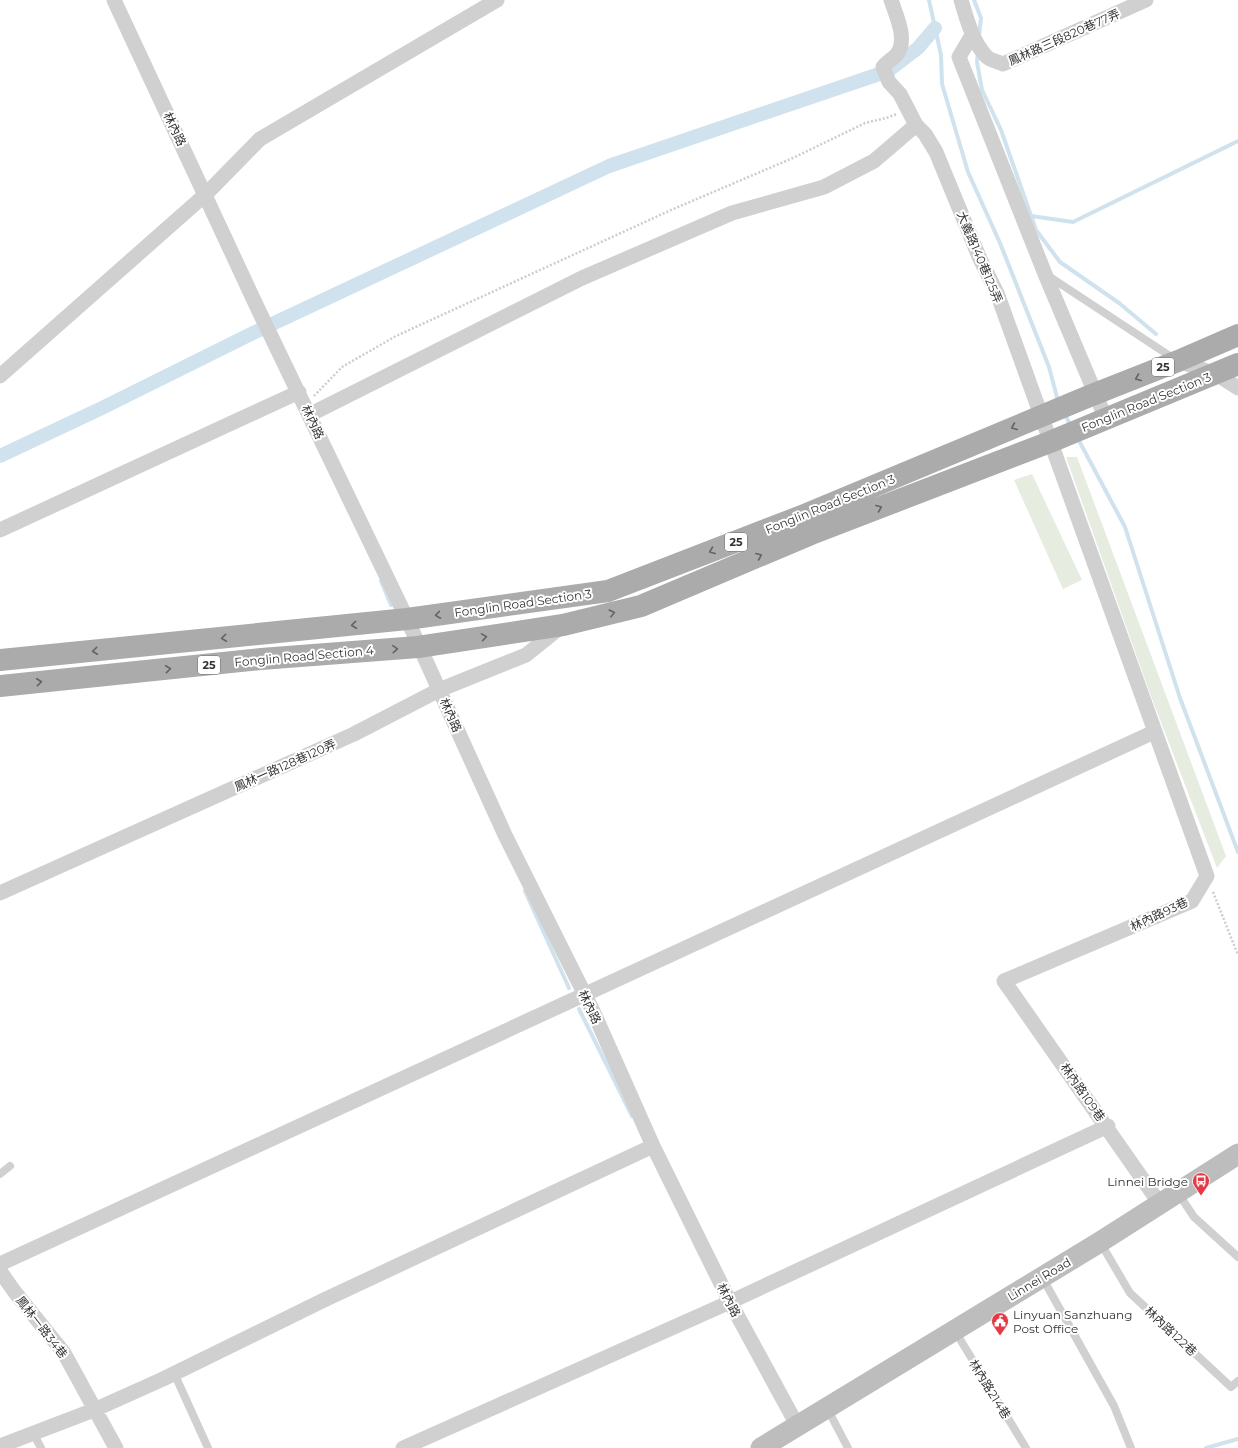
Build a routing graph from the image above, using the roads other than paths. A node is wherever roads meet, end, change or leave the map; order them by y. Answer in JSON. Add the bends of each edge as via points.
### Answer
{"nodes":[{"id":1,"x":114,"y":0,"type":"edge"},
{"id":2,"x":497,"y":0,"type":"edge"},
{"id":3,"x":891,"y":0,"type":"edge"},
{"id":4,"x":961,"y":0,"type":"edge"},
{"id":5,"x":1146,"y":0,"type":"edge"},
{"id":6,"x":973,"y":36,"type":"junction"},
{"id":7,"x":916,"y":125,"type":"junction"},
{"id":8,"x":206,"y":194,"type":"junction"},
{"id":9,"x":1045,"y":274,"type":"junction"},
{"id":10,"x":1238,"y":335,"type":"edge"},
{"id":11,"x":1178,"y":361,"type":"junction"},
{"id":12,"x":1238,"y":364,"type":"edge"},
{"id":13,"x":1216,"y":374,"type":"junction"},
{"id":14,"x":0,"y":376,"type":"edge"},
{"id":15,"x":1238,"y":388,"type":"edge"},
{"id":16,"x":1091,"y":396,"type":"junction"},
{"id":17,"x":304,"y":404,"type":"junction"},
{"id":18,"x":1046,"y":415,"type":"junction"},
{"id":19,"x":1100,"y":421,"type":"junction"},
{"id":20,"x":1053,"y":441,"type":"junction"},
{"id":21,"x":0,"y":530,"type":"edge"},
{"id":22,"x":406,"y":619,"type":"junction"},
{"id":23,"x":563,"y":625,"type":"junction"},
{"id":24,"x":418,"y":647,"type":"junction"},
{"id":25,"x":0,"y":660,"type":"edge"},
{"id":26,"x":0,"y":686,"type":"edge"},
{"id":27,"x":439,"y":690,"type":"junction"},
{"id":28,"x":1154,"y":732,"type":"junction"},
{"id":29,"x":0,"y":893,"type":"edge"},
{"id":30,"x":1004,"y":981,"type":"joint"},
{"id":31,"x":584,"y":994,"type":"junction"},
{"id":32,"x":1108,"y":1126,"type":"junction"},
{"id":33,"x":653,"y":1146,"type":"junction"},
{"id":34,"x":1238,"y":1154,"type":"edge"},
{"id":35,"x":10,"y":1166,"type":"dead end"},
{"id":36,"x":0,"y":1174,"type":"edge"},
{"id":37,"x":1169,"y":1198,"type":"junction"},
{"id":38,"x":1100,"y":1242,"type":"junction"},
{"id":39,"x":1238,"y":1257,"type":"edge"},
{"id":40,"x":0,"y":1264,"type":"edge"},
{"id":41,"x":0,"y":1270,"type":"edge"},
{"id":42,"x":1042,"y":1276,"type":"junction"},
{"id":43,"x":730,"y":1302,"type":"junction"},
{"id":44,"x":954,"y":1331,"type":"junction"},
{"id":45,"x":174,"y":1373,"type":"junction"},
{"id":46,"x":1238,"y":1382,"type":"edge"},
{"id":47,"x":826,"y":1408,"type":"junction"},
{"id":48,"x":94,"y":1410,"type":"junction"},
{"id":49,"x":797,"y":1425,"type":"junction"},
{"id":50,"x":33,"y":1433,"type":"junction"},
{"id":51,"x":0,"y":1446,"type":"edge"},
{"id":52,"x":41,"y":1448,"type":"edge"},
{"id":53,"x":116,"y":1448,"type":"edge"},
{"id":54,"x":208,"y":1448,"type":"edge"},
{"id":55,"x":403,"y":1448,"type":"edge"},
{"id":56,"x":761,"y":1448,"type":"edge"},
{"id":57,"x":848,"y":1448,"type":"edge"},
{"id":58,"x":1026,"y":1448,"type":"edge"},
{"id":59,"x":1131,"y":1448,"type":"edge"}],
"edges":[{"from":1,"to":8,"type":"street","name":"林內路"},
{"from":2,"to":8,"type":"street","via":[[260,139]]},
{"from":3,"to":7,"type":"street","name":"大義路140巷125弄","via":[[898,23],[901,48],[883,66],[889,82],[900,94]]},
{"from":4,"to":6,"type":"street"},
{"from":5,"to":6,"type":"street","name":"鳳林路三段820巷77弄","via":[[1003,64],[986,57]]},
{"from":6,"to":9,"type":"street","via":[[959,57]]},
{"from":7,"to":17,"type":"street","via":[[874,161],[824,187],[732,213]]},
{"from":7,"to":18,"type":"street","name":"大義路140巷125弄","via":[[936,152]]},
{"from":8,"to":14,"type":"street"},
{"from":8,"to":17,"type":"street","name":"林內路"},
{"from":9,"to":11,"type":"lane"},
{"from":9,"to":16,"type":"street"},
{"from":10,"to":11,"type":"main road","name":"Fonglin Road Section 3","number":"25"},
{"from":11,"to":13,"type":"street"},
{"from":11,"to":16,"type":"main road","name":"Fonglin Road Section 3","number":"25","one_way":true},
{"from":12,"to":13,"type":"main road","name":"Fonglin Road Section 3","number":"25"},
{"from":13,"to":15,"type":"street"},
{"from":13,"to":19,"type":"main road","name":"Fonglin Road Section 3","number":"25"},
{"from":16,"to":18,"type":"main road","name":"Fonglin Road Section 3","number":"25"},
{"from":16,"to":19,"type":"street"},
{"from":17,"to":21,"type":"street"},
{"from":17,"to":22,"type":"street","name":"林內路"},
{"from":18,"to":20,"type":"street","name":"大義路140巷125弄"},
{"from":18,"to":22,"type":"main road","name":"Fonglin Road Section 3","number":"25","one_way":true,"via":[[808,514],[608,590]]},
{"from":19,"to":20,"type":"main road","name":"Fonglin Road Section 3","number":"25"},
{"from":23,"to":20,"type":"main road","name":"Fonglin Road Section 3","number":"25","one_way":true,"via":[[641,606],[811,534]]},
{"from":20,"to":28,"type":"street","name":"大義路140巷125弄"},
{"from":22,"to":24,"type":"street","name":"林內路"},
{"from":22,"to":25,"type":"main road","number":"25","one_way":true},
{"from":24,"to":23,"type":"main road","name":"Fonglin Road Section 3","number":"25","one_way":true},
{"from":23,"to":27,"type":"street","name":"鳳林一路128巷120弄","via":[[526,654]]},
{"from":26,"to":24,"type":"main road","name":"Fonglin Road Section 4","number":"25","one_way":true},
{"from":24,"to":27,"type":"street","name":"林內路"},
{"from":27,"to":29,"type":"street","name":"鳳林一路128巷120弄","via":[[354,734]]},
{"from":27,"to":31,"type":"street","name":"林內路","via":[[505,835]]},
{"from":28,"to":30,"type":"street","name":"林內路93巷","via":[[1207,876],[1192,901]]},
{"from":28,"to":31,"type":"street"},
{"from":30,"to":32,"type":"street","name":"林內路109巷"},
{"from":31,"to":33,"type":"street","name":"林內路"},
{"from":31,"to":40,"type":"street"},
{"from":32,"to":37,"type":"street","name":"林內路109巷"},
{"from":32,"to":43,"type":"street"},
{"from":33,"to":43,"type":"street","name":"林內路"},
{"from":33,"to":45,"type":"street"},
{"from":34,"to":37,"type":"street","name":"Linnei Road"},
{"from":35,"to":36,"type":"lane"},
{"from":37,"to":38,"type":"street","name":"Linnei Road"},
{"from":37,"to":39,"type":"lane"},
{"from":38,"to":42,"type":"street","name":"Linnei Road"},
{"from":38,"to":46,"type":"lane","name":"林內路122巷","via":[[1130,1293],[1231,1387]]},
{"from":41,"to":48,"type":"street","name":"鳳林一路34巷","via":[[64,1353]]},
{"from":42,"to":44,"type":"street","name":"Linnei Road"},
{"from":42,"to":59,"type":"lane","via":[[1114,1406]]},
{"from":43,"to":49,"type":"street","name":"林內路"},
{"from":43,"to":55,"type":"street"},
{"from":44,"to":47,"type":"street","name":"Linnei Road"},
{"from":44,"to":58,"type":"lane","name":"林內路214巷"},
{"from":45,"to":48,"type":"street"},
{"from":45,"to":54,"type":"lane"},
{"from":47,"to":49,"type":"street","name":"Linnei Road"},
{"from":47,"to":57,"type":"lane"},
{"from":48,"to":50,"type":"street"},
{"from":48,"to":53,"type":"street","name":"鳳林一路34巷"},
{"from":49,"to":56,"type":"street","name":"Linnei Road"},
{"from":50,"to":51,"type":"street"},
{"from":50,"to":52,"type":"lane"}]}
